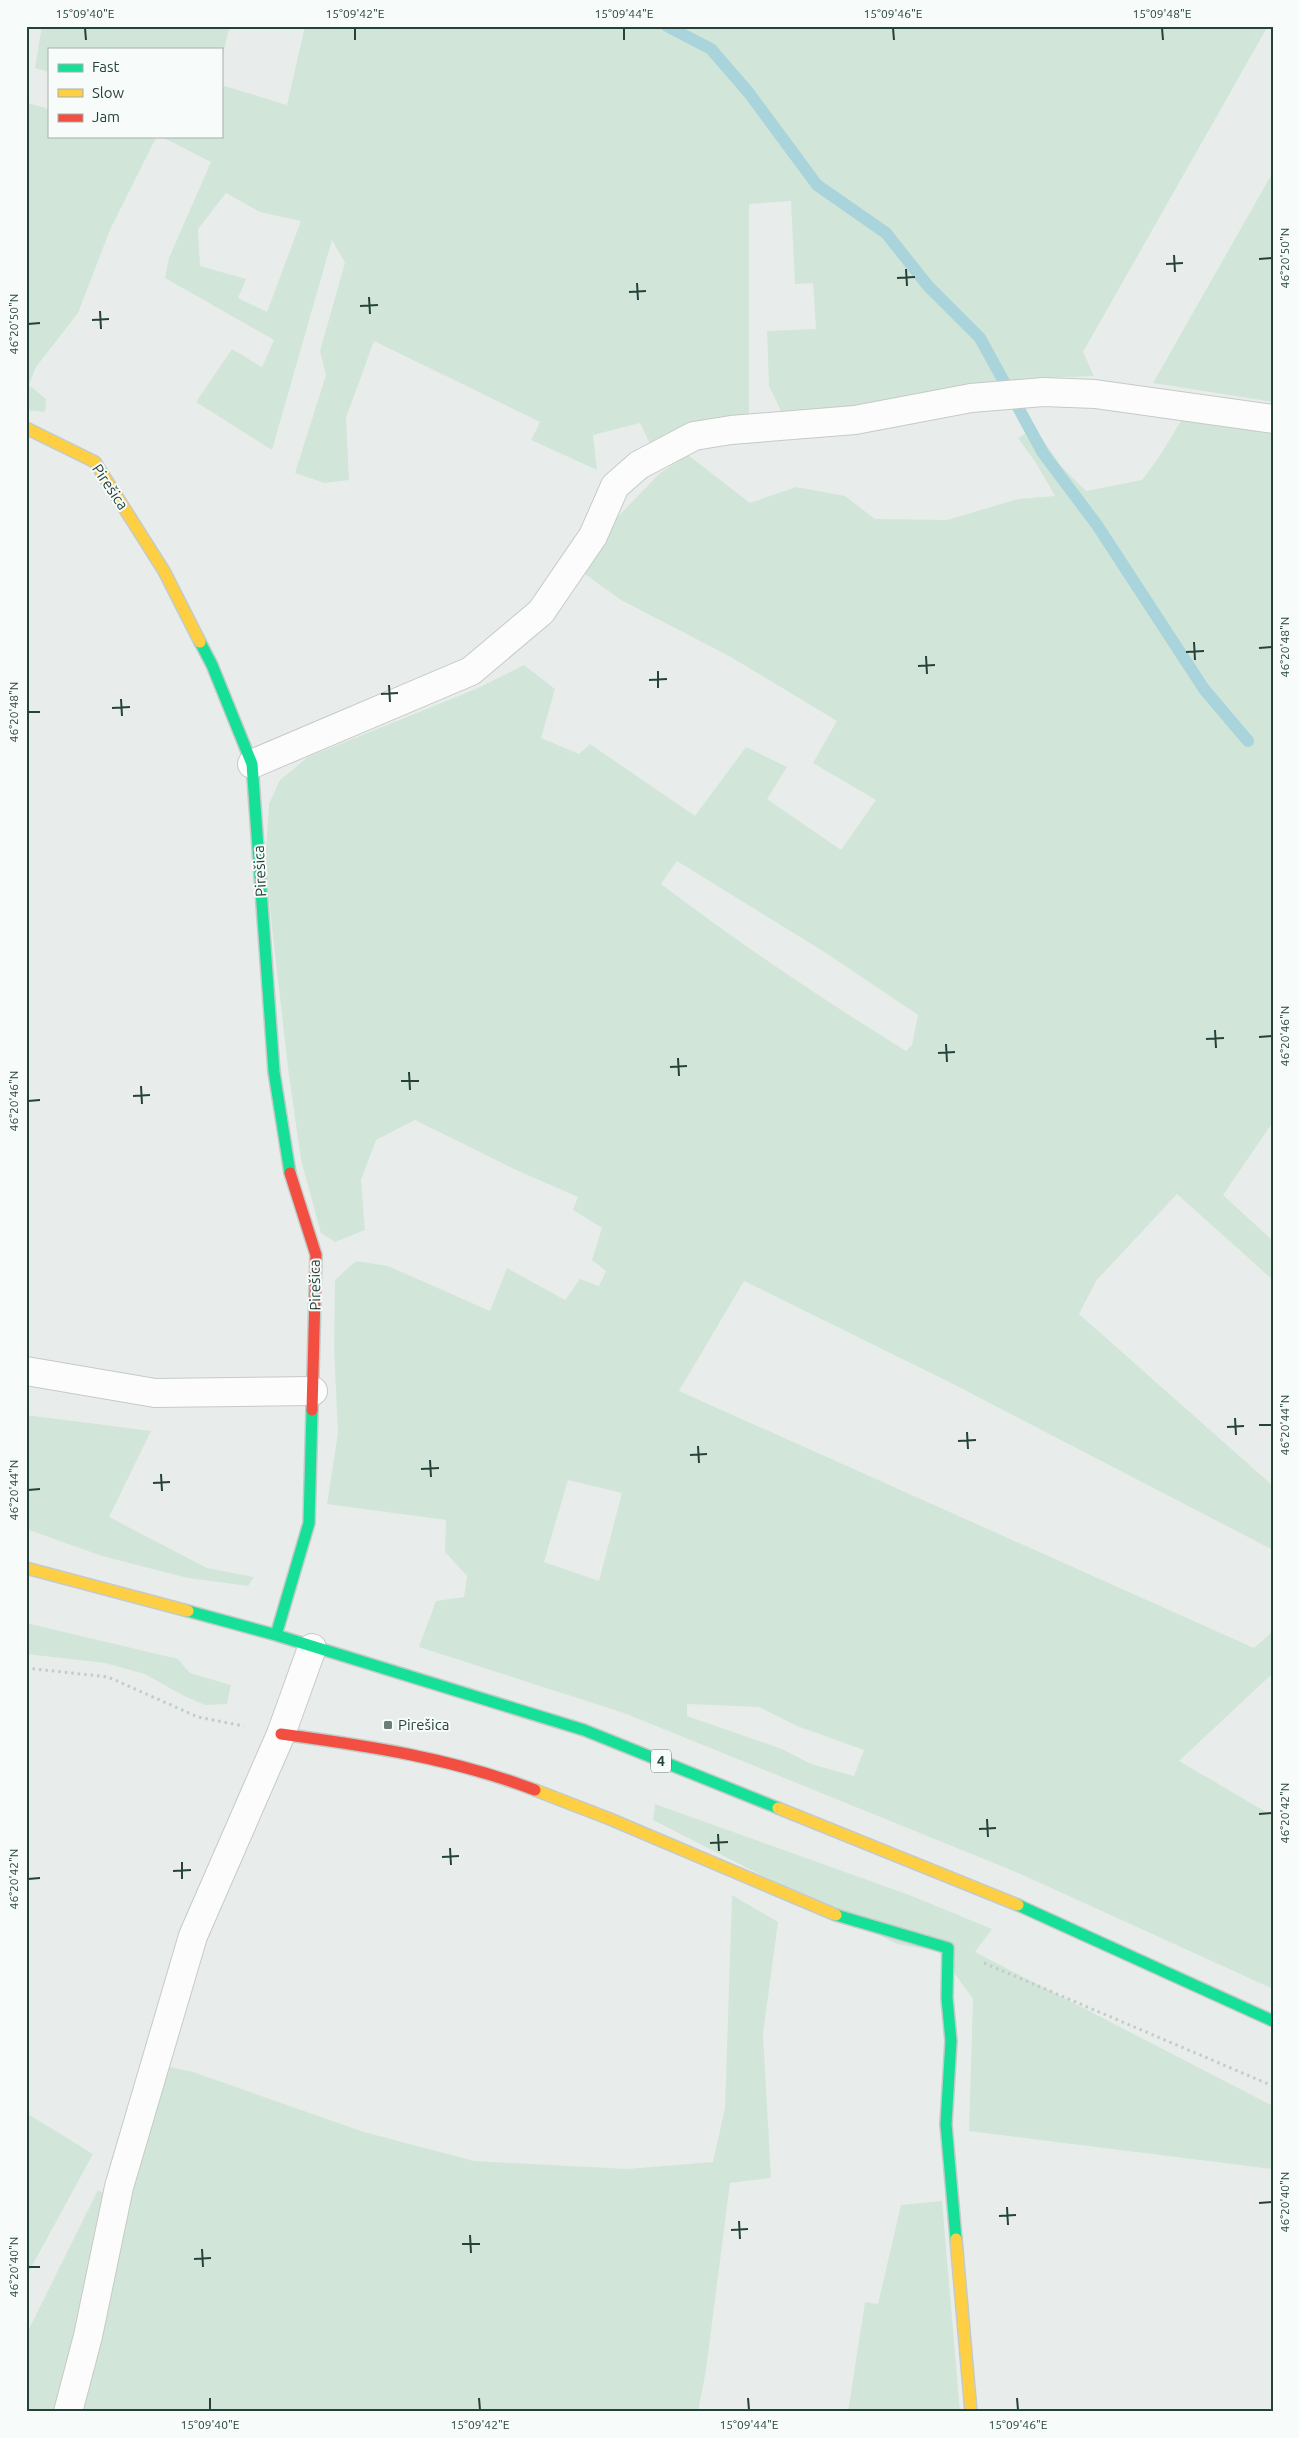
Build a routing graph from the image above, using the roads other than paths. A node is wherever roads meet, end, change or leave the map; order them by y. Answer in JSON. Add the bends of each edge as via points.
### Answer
{"nodes":[{"id":1,"x":1273,"y":419,"type":"edge"},
{"id":2,"x":26,"y":428,"type":"edge"},
{"id":3,"x":252,"y":764,"type":"junction"},
{"id":4,"x":26,"y":1370,"type":"edge"},
{"id":5,"x":313,"y":1390,"type":"junction"},
{"id":6,"x":26,"y":1568,"type":"edge"},
{"id":7,"x":276,"y":1635,"type":"junction"},
{"id":8,"x":312,"y":1648,"type":"junction"},
{"id":9,"x":281,"y":1734,"type":"junction"},
{"id":10,"x":1273,"y":2021,"type":"edge"},
{"id":11,"x":68,"y":2412,"type":"edge"},
{"id":12,"x":971,"y":2412,"type":"edge"}],
"edges":[{"from":1,"to":3,"type":"street","via":[[1095,394],[1044,392],[971,398],[854,420],[694,436],[639,465],[615,486],[593,536],[542,612],[471,671]]},
{"from":2,"to":3,"type":"street","name":"Pirešica","via":[[95,462],[173,588],[212,665]]},
{"from":3,"to":5,"type":"street","name":"Pirešica","via":[[274,1072],[288,1166],[316,1255]]},
{"from":4,"to":5,"type":"street","via":[[154,1393]]},
{"from":5,"to":7,"type":"street","name":"Pirešica","via":[[309,1523]]},
{"from":6,"to":7,"type":"street","number":"4"},
{"from":7,"to":8,"type":"street","number":"4"},
{"from":8,"to":9,"type":"street"},
{"from":8,"to":10,"type":"street","number":"4","via":[[584,1730],[1038,1913]]},
{"from":9,"to":11,"type":"street","via":[[193,1936],[119,2187],[88,2336]]},
{"from":9,"to":12,"type":"street","via":[[386,1748],[493,1774],[610,1819],[849,1920],[948,1948],[947,1998],[951,2041],[946,2124]]}]}
